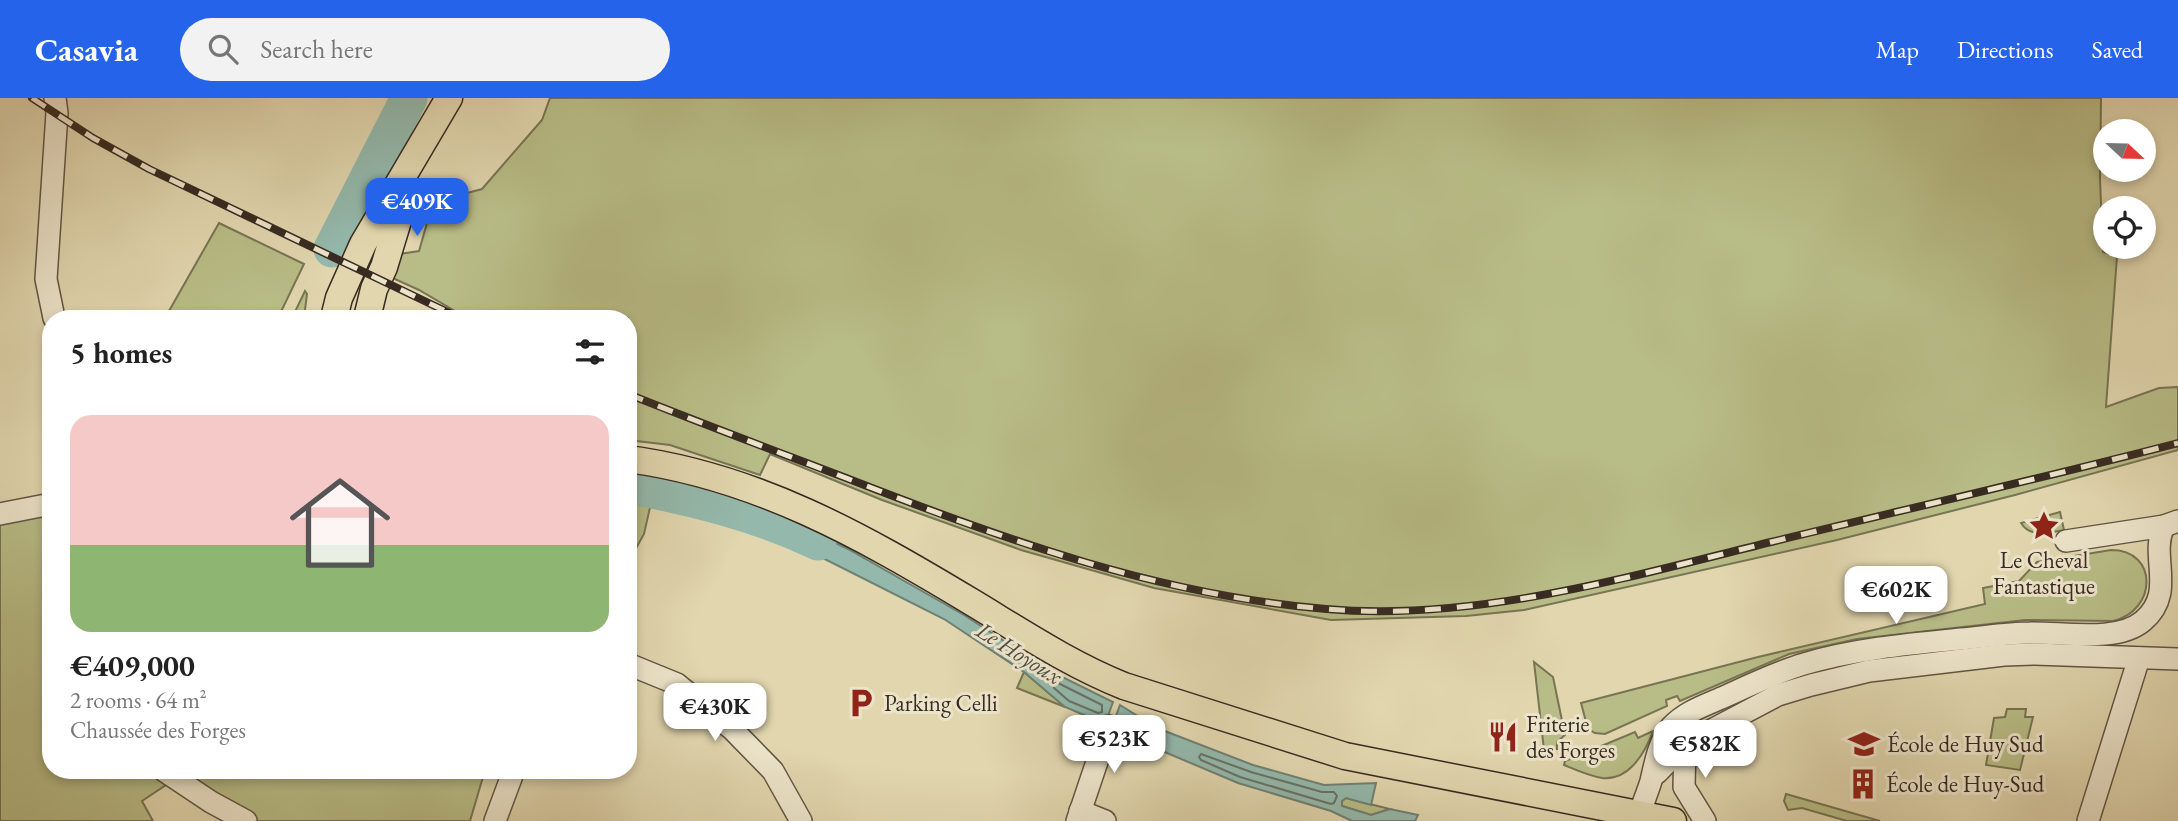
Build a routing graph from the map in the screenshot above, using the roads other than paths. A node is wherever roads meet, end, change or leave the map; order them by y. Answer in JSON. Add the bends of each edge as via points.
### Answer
{"nodes":[{"id":1,"x":55,"y":98,"type":"edge"},
{"id":2,"x":449,"y":98,"type":"edge"},
{"id":3,"x":420,"y":149,"type":"junction"},
{"id":4,"x":52,"y":310,"type":"edge"},
{"id":5,"x":336,"y":310,"type":"edge"},
{"id":6,"x":369,"y":310,"type":"edge"},
{"id":7,"x":637,"y":461,"type":"edge"},
{"id":8,"x":42,"y":506,"type":"edge"},
{"id":9,"x":0,"y":514,"type":"edge"},
{"id":10,"x":2171,"y":524,"type":"edge"},
{"id":11,"x":2066,"y":541,"type":"dead end"},
{"id":12,"x":2139,"y":658,"type":"junction"},
{"id":13,"x":2178,"y":659,"type":"edge"},
{"id":14,"x":637,"y":668,"type":"edge"},
{"id":15,"x":1109,"y":726,"type":"dead end"},
{"id":16,"x":1685,"y":744,"type":"junction"},
{"id":17,"x":176,"y":779,"type":"edge"},
{"id":18,"x":511,"y":779,"type":"edge"},
{"id":19,"x":1651,"y":780,"type":"junction"},
{"id":20,"x":1079,"y":816,"type":"edge"},
{"id":21,"x":1638,"y":818,"type":"edge"},
{"id":22,"x":246,"y":821,"type":"edge"},
{"id":23,"x":495,"y":821,"type":"edge"},
{"id":24,"x":802,"y":821,"type":"edge"},
{"id":25,"x":1105,"y":821,"type":"edge"},
{"id":26,"x":1673,"y":821,"type":"edge"},
{"id":27,"x":1705,"y":821,"type":"edge"},
{"id":28,"x":2088,"y":821,"type":"edge"}],
"edges":[{"from":1,"to":4,"type":"street","via":[[46,279]]},
{"from":2,"to":3,"type":"main road"},
{"from":3,"to":5,"type":"main road","via":[[353,265]]},
{"from":3,"to":6,"type":"main road"},
{"from":7,"to":21,"type":"main road","via":[[700,472],[778,498],[902,560],[1092,673],[1124,685],[1345,756]]},
{"from":8,"to":9,"type":"street"},
{"from":10,"to":11,"type":"street"},
{"from":10,"to":19,"type":"street","via":[[2160,536],[2158,547],[2162,569],[2159,594],[2145,620],[2134,627],[2112,634],[2028,633],[1922,643],[1806,663],[1686,713],[1669,730]]},
{"from":12,"to":13,"type":"street"},
{"from":12,"to":16,"type":"street","via":[[2004,655],[1869,671],[1779,695]]},
{"from":12,"to":28,"type":"street"},
{"from":14,"to":24,"type":"street","via":[[677,684],[733,730],[773,771]]},
{"from":15,"to":20,"type":"street"},
{"from":16,"to":19,"type":"street"},
{"from":16,"to":27,"type":"street","via":[[1684,787]]},
{"from":17,"to":22,"type":"street"},
{"from":18,"to":23,"type":"street"},
{"from":19,"to":21,"type":"street"},
{"from":20,"to":25,"type":"street"},
{"from":21,"to":26,"type":"main road"}]}
